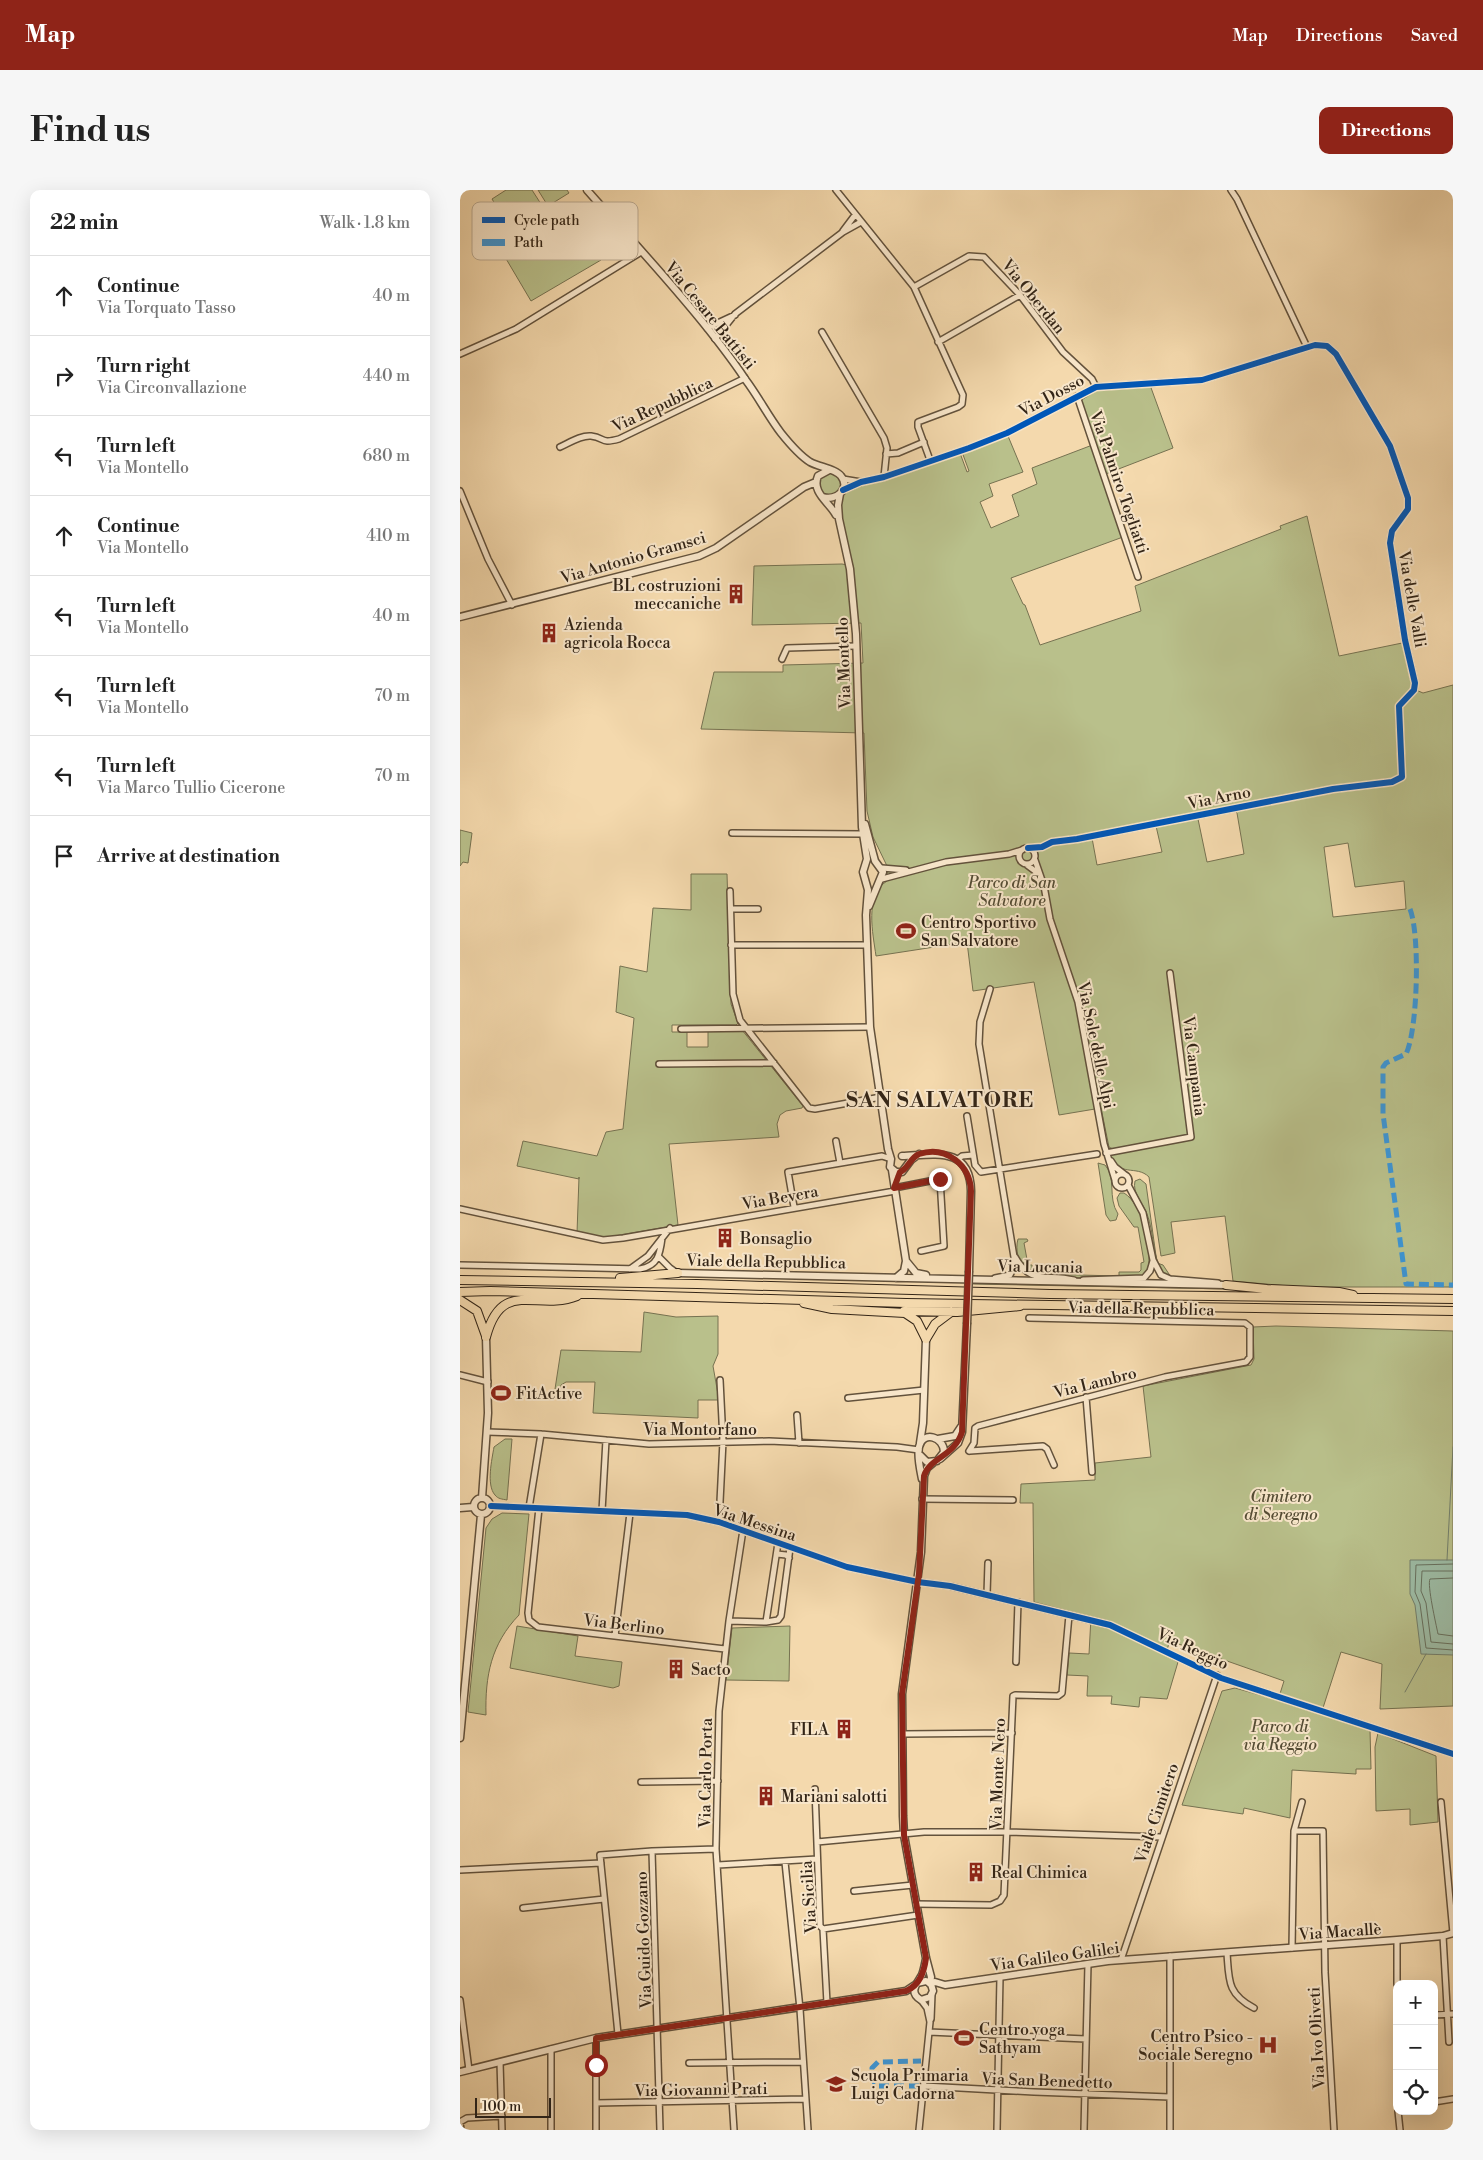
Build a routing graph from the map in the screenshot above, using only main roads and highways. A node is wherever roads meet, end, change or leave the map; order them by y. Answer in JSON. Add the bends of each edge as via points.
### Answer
{"nodes":[{"id":1,"x":678,"y":1273,"type":"road end"},
{"id":2,"x":460,"y":1280,"type":"edge"},
{"id":3,"x":587,"y":1282,"type":"junction"},
{"id":4,"x":1226,"y":1285,"type":"road end"},
{"id":5,"x":460,"y":1292,"type":"edge"},
{"id":6,"x":582,"y":1294,"type":"junction"},
{"id":7,"x":1364,"y":1298,"type":"junction"},
{"id":8,"x":1453,"y":1299,"type":"edge"},
{"id":9,"x":460,"y":1300,"type":"edge"},
{"id":10,"x":798,"y":1300,"type":"junction"},
{"id":11,"x":1035,"y":1303,"type":"junction"},
{"id":12,"x":898,"y":1311,"type":"junction"},
{"id":13,"x":1453,"y":1311,"type":"edge"},
{"id":14,"x":952,"y":1312,"type":"junction"}],
"edges":[{"from":1,"to":3,"type":"highway"},
{"from":2,"to":3,"type":"highway"},
{"from":3,"to":7,"type":"highway"},
{"from":4,"to":7,"type":"highway","via":[[1340,1292]]},
{"from":5,"to":6,"type":"highway"},
{"from":6,"to":9,"type":"highway","via":[[566,1300],[518,1300],[506,1304],[496,1312],[486,1337],[477,1311]]},
{"from":6,"to":10,"type":"highway"},
{"from":7,"to":8,"type":"highway"},
{"from":10,"to":11,"type":"highway"},
{"from":10,"to":12,"type":"highway","via":[[832,1309]]},
{"from":11,"to":13,"type":"highway"},
{"from":11,"to":14,"type":"highway","via":[[1007,1309]]},
{"from":12,"to":14,"type":"highway"},
{"from":12,"to":14,"type":"highway","via":[[917,1321],[926,1339],[935,1324]]}]}
